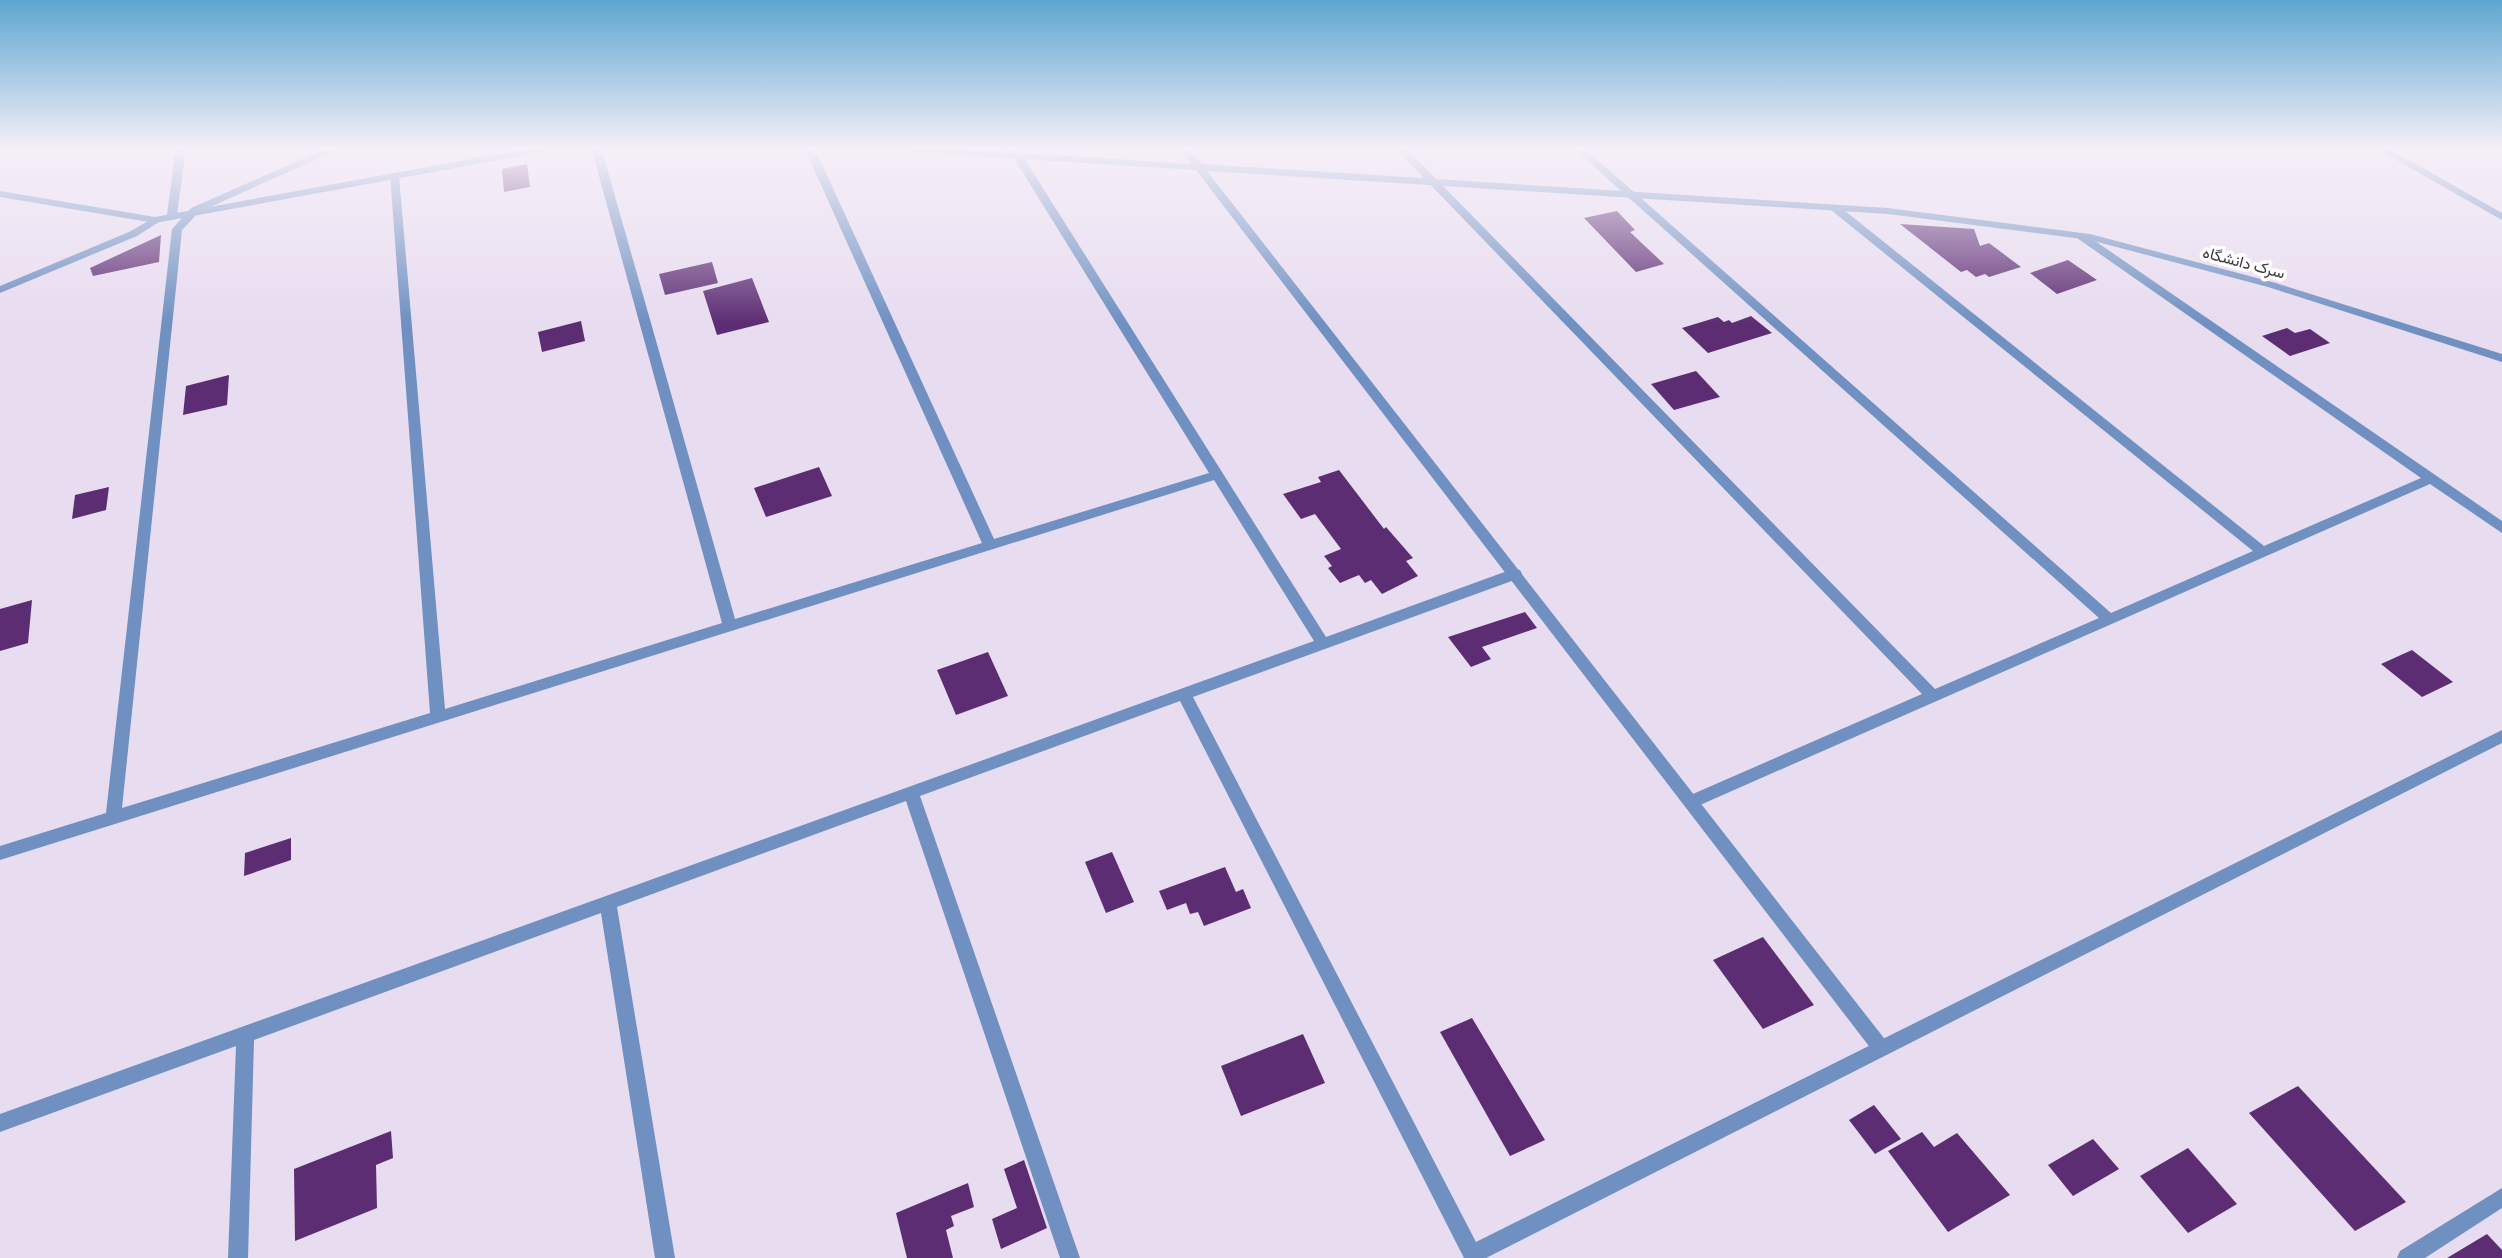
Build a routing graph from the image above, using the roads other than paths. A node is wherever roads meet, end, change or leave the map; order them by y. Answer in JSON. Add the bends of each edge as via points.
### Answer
{"nodes":[{"id":1,"x":70,"y":206,"type":"edge"},
{"id":2,"x":173,"y":206,"type":"edge"},
{"id":3,"x":207,"y":206,"type":"edge"},
{"id":4,"x":225,"y":206,"type":"edge"},
{"id":5,"x":396,"y":206,"type":"edge"},
{"id":6,"x":612,"y":206,"type":"edge"},
{"id":7,"x":836,"y":206,"type":"edge"},
{"id":8,"x":1049,"y":206,"type":"edge"},
{"id":9,"x":1229,"y":206,"type":"edge"},
{"id":10,"x":1456,"y":206,"type":"edge"},
{"id":11,"x":1644,"y":206,"type":"edge"},
{"id":12,"x":1799,"y":206,"type":"edge"},
{"id":13,"x":2482,"y":206,"type":"edge"},
{"id":14,"x":1835,"y":208,"type":"junction"},
{"id":15,"x":195,"y":211,"type":"junction"},
{"id":16,"x":172,"y":215,"type":"junction"},
{"id":17,"x":2502,"y":217,"type":"edge"},
{"id":18,"x":155,"y":220,"type":"junction"},
{"id":19,"x":2081,"y":236,"type":"junction"},
{"id":20,"x":0,"y":290,"type":"edge"},
{"id":21,"x":2502,"y":358,"type":"edge"},
{"id":22,"x":1217,"y":475,"type":"junction"},
{"id":23,"x":2430,"y":478,"type":"junction"},
{"id":24,"x":2502,"y":528,"type":"edge"},
{"id":25,"x":990,"y":545,"type":"junction"},
{"id":26,"x":2263,"y":552,"type":"junction"},
{"id":27,"x":1515,"y":574,"type":"junction"},
{"id":28,"x":2109,"y":619,"type":"junction"},
{"id":29,"x":730,"y":626,"type":"junction"},
{"id":30,"x":1323,"y":644,"type":"junction"},
{"id":31,"x":1184,"y":694,"type":"junction"},
{"id":32,"x":1933,"y":696,"type":"junction"},
{"id":33,"x":438,"y":717,"type":"junction"},
{"id":34,"x":2502,"y":736,"type":"edge"},
{"id":35,"x":911,"y":793,"type":"junction"},
{"id":36,"x":1691,"y":802,"type":"junction"},
{"id":37,"x":113,"y":818,"type":"junction"},
{"id":38,"x":0,"y":853,"type":"edge"},
{"id":39,"x":608,"y":903,"type":"junction"},
{"id":40,"x":245,"y":1034,"type":"junction"},
{"id":41,"x":1881,"y":1048,"type":"junction"},
{"id":42,"x":0,"y":1123,"type":"edge"},
{"id":43,"x":2502,"y":1197,"type":"edge"},
{"id":44,"x":1474,"y":1256,"type":"edge"},
{"id":45,"x":238,"y":1258,"type":"edge"},
{"id":46,"x":665,"y":1258,"type":"edge"},
{"id":47,"x":1070,"y":1258,"type":"edge"},
{"id":48,"x":2407,"y":1258,"type":"edge"}],
"edges":[{"from":1,"to":18,"type":"street"},
{"from":2,"to":16,"type":"street"},
{"from":3,"to":15,"type":"street"},
{"from":4,"to":15,"type":"street"},
{"from":5,"to":33,"type":"street"},
{"from":6,"to":29,"type":"street"},
{"from":7,"to":25,"type":"street"},
{"from":8,"to":22,"type":"street"},
{"from":9,"to":27,"type":"street"},
{"from":10,"to":32,"type":"street"},
{"from":11,"to":28,"type":"street"},
{"from":12,"to":14,"type":"street","name":"سرک دانشگاه"},
{"from":13,"to":17,"type":"street"},
{"from":14,"to":19,"type":"street","name":"سرک دانشگاه"},
{"from":14,"to":26,"type":"street"},
{"from":15,"to":16,"type":"street"},
{"from":15,"to":37,"type":"street","via":[[177,229]]},
{"from":16,"to":18,"type":"street"},
{"from":18,"to":20,"type":"street","via":[[134,234]]},
{"from":19,"to":21,"type":"street","name":"سرک دانشگاه","via":[[2272,285]]},
{"from":19,"to":23,"type":"street"},
{"from":22,"to":25,"type":"street"},
{"from":22,"to":30,"type":"street"},
{"from":23,"to":24,"type":"street"},
{"from":23,"to":26,"type":"street"},
{"from":25,"to":29,"type":"street"},
{"from":26,"to":28,"type":"street"},
{"from":27,"to":30,"type":"street"},
{"from":27,"to":36,"type":"street"},
{"from":28,"to":32,"type":"street"},
{"from":29,"to":33,"type":"street"},
{"from":30,"to":31,"type":"street"},
{"from":31,"to":35,"type":"street"},
{"from":31,"to":44,"type":"street"},
{"from":32,"to":36,"type":"street"},
{"from":33,"to":37,"type":"street"},
{"from":34,"to":41,"type":"street"},
{"from":35,"to":39,"type":"street"},
{"from":35,"to":47,"type":"street"},
{"from":36,"to":41,"type":"street"},
{"from":37,"to":38,"type":"street"},
{"from":39,"to":40,"type":"street"},
{"from":39,"to":46,"type":"street"},
{"from":40,"to":42,"type":"street"},
{"from":40,"to":45,"type":"street"},
{"from":41,"to":44,"type":"street"},
{"from":43,"to":48,"type":"street"}]}
